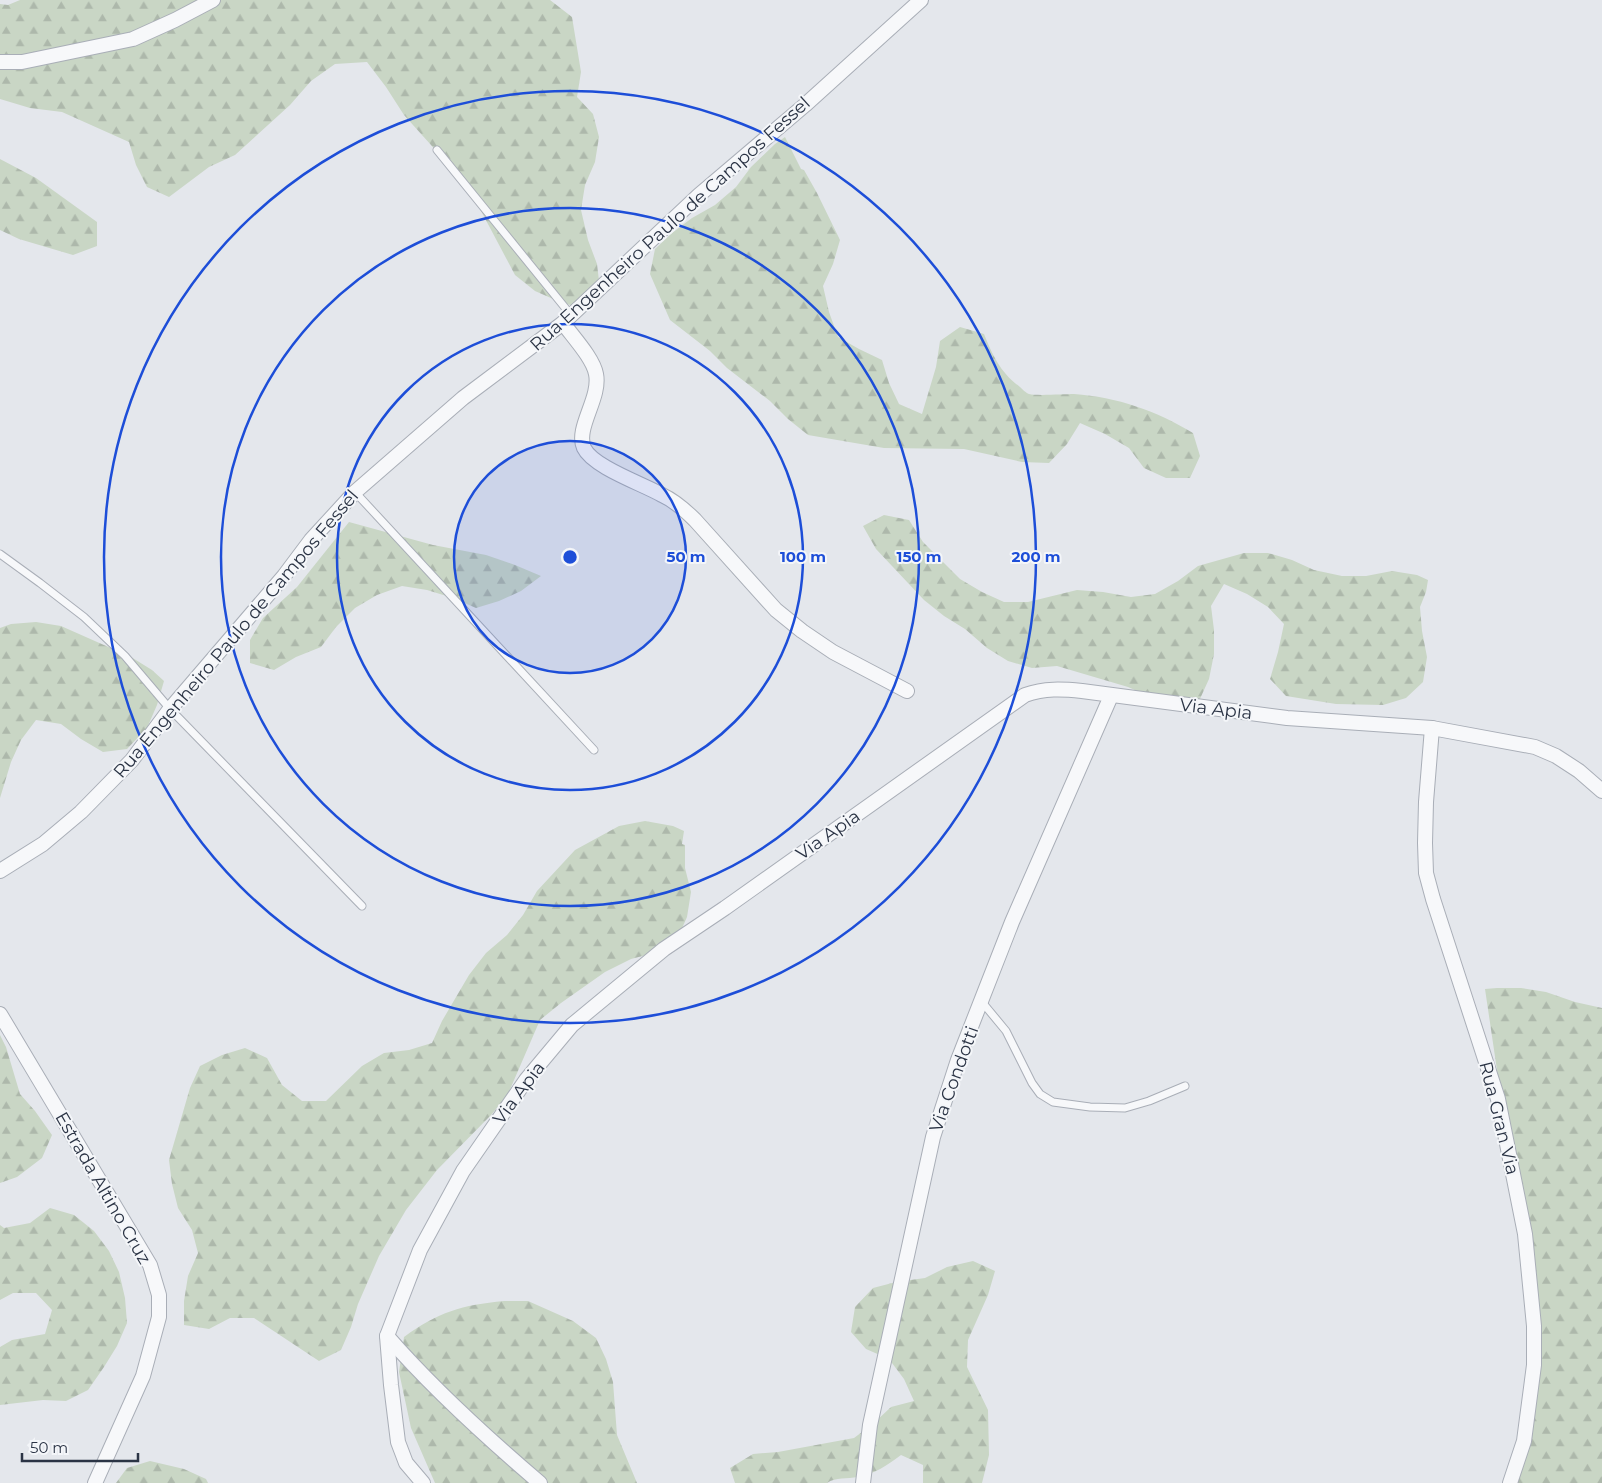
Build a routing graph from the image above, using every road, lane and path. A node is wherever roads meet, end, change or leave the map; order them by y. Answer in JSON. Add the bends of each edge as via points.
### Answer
{"nodes":[{"id":1,"x":213,"y":0,"type":"edge"},
{"id":2,"x":921,"y":0,"type":"edge"},
{"id":3,"x":0,"y":62,"type":"edge"},
{"id":4,"x":437,"y":150,"type":"dead end"},
{"id":5,"x":567,"y":319,"type":"junction"},
{"id":6,"x":355,"y":492,"type":"junction"},
{"id":7,"x":0,"y":554,"type":"edge"},
{"id":8,"x":907,"y":691,"type":"dead end"},
{"id":9,"x":1111,"y":696,"type":"junction"},
{"id":10,"x":170,"y":709,"type":"junction"},
{"id":11,"x":1432,"y":728,"type":"junction"},
{"id":12,"x":594,"y":750,"type":"dead end"},
{"id":13,"x":1602,"y":791,"type":"edge"},
{"id":14,"x":0,"y":871,"type":"edge"},
{"id":15,"x":362,"y":906,"type":"dead end"},
{"id":16,"x":982,"y":1002,"type":"junction"},
{"id":17,"x":0,"y":1014,"type":"edge"},
{"id":18,"x":1185,"y":1086,"type":"dead end"},
{"id":19,"x":387,"y":1336,"type":"junction"},
{"id":20,"x":95,"y":1483,"type":"edge"},
{"id":21,"x":422,"y":1483,"type":"edge"},
{"id":22,"x":540,"y":1483,"type":"edge"},
{"id":23,"x":862,"y":1483,"type":"edge"},
{"id":24,"x":1510,"y":1483,"type":"edge"}],
"edges":[{"from":1,"to":3,"type":"street","via":[[133,39],[22,62]]},
{"from":2,"to":5,"type":"street","name":"Rua Engenheiro Paulo de Campos Fessel","via":[[699,195]]},
{"from":4,"to":5,"type":"lane"},
{"from":5,"to":6,"type":"street","name":"Rua Engenheiro Paulo de Campos Fessel","via":[[463,398]]},
{"from":5,"to":8,"type":"street","via":[[596,375],[596,388],[582,440],[591,457],[680,506],[776,610],[802,631],[833,652]]},
{"from":6,"to":10,"type":"street","name":"Rua Engenheiro Paulo de Campos Fessel"},
{"from":6,"to":12,"type":"lane"},
{"from":7,"to":10,"type":"lane","via":[[91,624],[125,656]]},
{"from":9,"to":11,"type":"street","name":"Via Apia","via":[[1286,718]]},
{"from":9,"to":16,"type":"street","name":"Via Condotti","via":[[1012,922]]},
{"from":9,"to":19,"type":"street","name":"Via Apia","via":[[1053,688],[1025,695],[664,949],[572,1025],[526,1080],[462,1171],[420,1250]]},
{"from":10,"to":14,"type":"street","name":"Rua Engenheiro Paulo de Campos Fessel","via":[[132,760],[81,812],[43,844]]},
{"from":10,"to":15,"type":"lane"},
{"from":11,"to":13,"type":"street","name":"Via Apia","via":[[1535,747],[1579,771]]},
{"from":11,"to":24,"type":"street","name":"Rua Gran Via","via":[[1426,802],[1426,873],[1498,1099],[1525,1234],[1534,1326],[1534,1366],[1524,1441]]},
{"from":16,"to":18,"type":"lane","via":[[1006,1031],[1032,1083],[1040,1094],[1053,1102],[1125,1108],[1149,1102]]},
{"from":16,"to":23,"type":"street","name":"Via Condotti","via":[[958,1060],[933,1137],[870,1425]]},
{"from":17,"to":20,"type":"street","name":"Estrada Altino Cruz","via":[[150,1265],[159,1295],[159,1317],[143,1376]]},
{"from":19,"to":21,"type":"street","name":"Via Apia","via":[[398,1442],[406,1462]]},
{"from":19,"to":22,"type":"street","via":[[453,1407]]}]}
